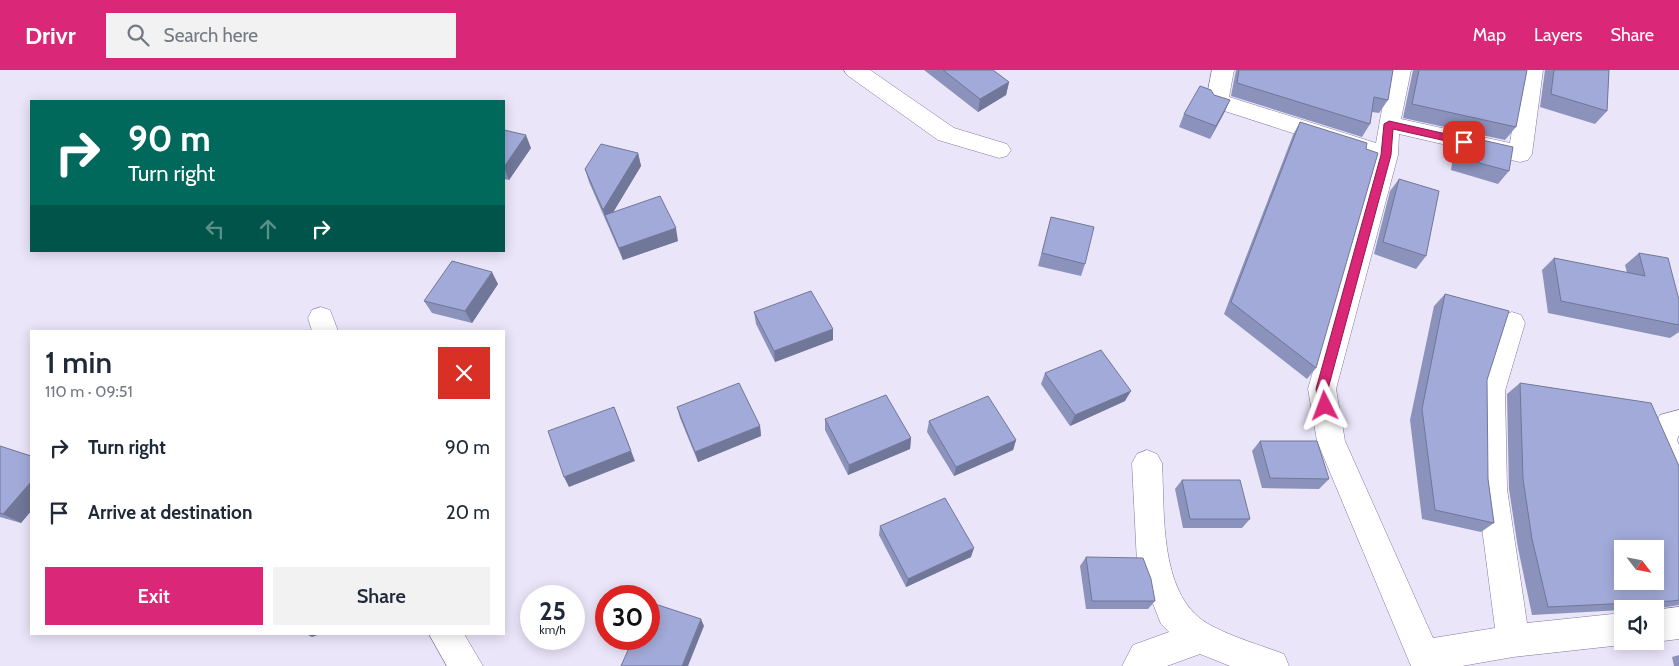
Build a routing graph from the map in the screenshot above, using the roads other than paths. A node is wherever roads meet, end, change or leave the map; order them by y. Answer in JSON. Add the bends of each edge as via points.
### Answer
{"nodes":[{"id":1,"x":855,"y":70,"type":"edge"},
{"id":2,"x":1223,"y":70,"type":"edge"},
{"id":3,"x":1400,"y":70,"type":"edge"},
{"id":4,"x":1532,"y":70,"type":"edge"},
{"id":5,"x":1389,"y":124,"type":"junction"},
{"id":6,"x":999,"y":150,"type":"dead end"},
{"id":7,"x":1386,"y":155,"type":"junction"},
{"id":8,"x":1512,"y":323,"type":"dead end"},
{"id":9,"x":1679,"y":422,"type":"edge"},
{"id":10,"x":1147,"y":463,"type":"dead end"},
{"id":11,"x":1679,"y":477,"type":"edge"},
{"id":12,"x":1679,"y":623,"type":"edge"},
{"id":13,"x":1664,"y":625,"type":"edge"},
{"id":14,"x":1614,"y":630,"type":"edge"},
{"id":15,"x":446,"y":635,"type":"edge"},
{"id":16,"x":1200,"y":638,"type":"junction"},
{"id":17,"x":1513,"y":641,"type":"junction"},
{"id":18,"x":1425,"y":661,"type":"edge"},
{"id":19,"x":466,"y":666,"type":"edge"},
{"id":20,"x":1139,"y":666,"type":"edge"},
{"id":21,"x":1272,"y":666,"type":"edge"}],
"edges":[{"from":1,"to":6,"type":"street","via":[[946,134]]},
{"from":2,"to":7,"type":"street","via":[[1217,101]]},
{"from":3,"to":5,"type":"street"},
{"from":4,"to":5,"type":"street","via":[[1520,154]]},
{"from":5,"to":7,"type":"street"},
{"from":7,"to":18,"type":"street","via":[[1322,389],[1331,441]]},
{"from":8,"to":17,"type":"street","via":[[1491,391],[1492,490]]},
{"from":9,"to":11,"type":"street","via":[[1670,424],[1662,440]]},
{"from":10,"to":16,"type":"street","via":[[1153,563],[1172,612]]},
{"from":12,"to":13,"type":"street"},
{"from":14,"to":17,"type":"street"},
{"from":15,"to":19,"type":"street"},
{"from":16,"to":20,"type":"street","via":[[1145,657]]},
{"from":16,"to":21,"type":"street"},
{"from":17,"to":18,"type":"street"}]}
